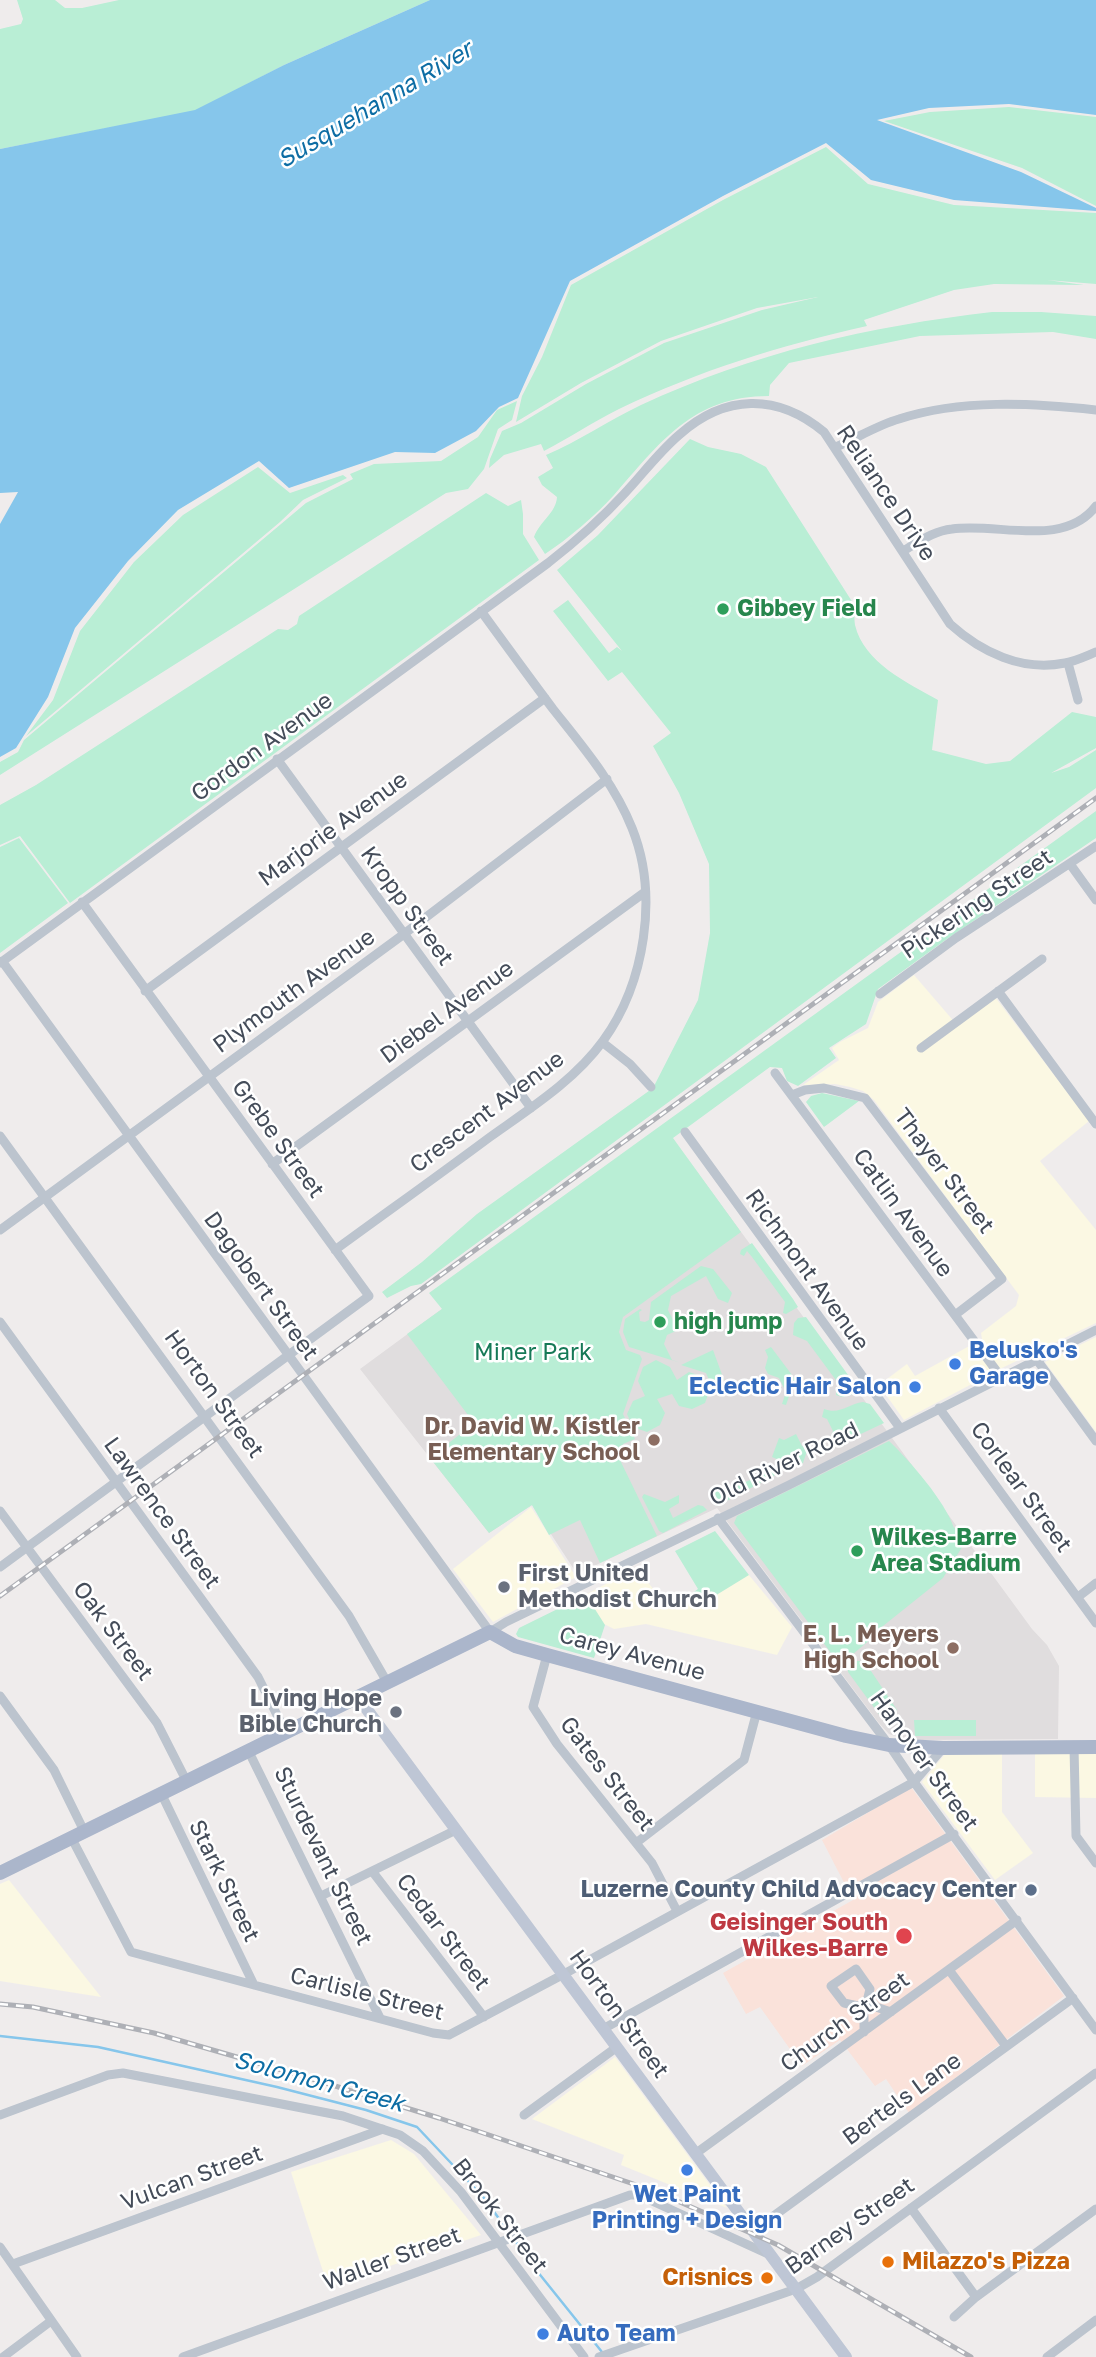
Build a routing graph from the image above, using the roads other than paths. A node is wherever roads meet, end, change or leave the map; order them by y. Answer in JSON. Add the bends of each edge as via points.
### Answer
{"nodes":[{"id":1,"x":1096,"y":410,"type":"edge"},
{"id":2,"x":836,"y":447,"type":"junction"},
{"id":3,"x":1096,"y":506,"type":"edge"},
{"id":4,"x":903,"y":551,"type":"junction"},
{"id":5,"x":548,"y":563,"type":"joint"},
{"id":6,"x":481,"y":611,"type":"junction"},
{"id":7,"x":1096,"y":652,"type":"edge"},
{"id":8,"x":1068,"y":663,"type":"junction"},
{"id":9,"x":545,"y":698,"type":"junction"},
{"id":10,"x":1078,"y":700,"type":"dead end"},
{"id":11,"x":277,"y":759,"type":"junction"},
{"id":12,"x":607,"y":779,"type":"junction"},
{"id":13,"x":1096,"y":846,"type":"edge"},
{"id":14,"x":340,"y":847,"type":"junction"},
{"id":15,"x":1070,"y":864,"type":"junction"},
{"id":16,"x":645,"y":892,"type":"junction"},
{"id":17,"x":1096,"y":900,"type":"edge"},
{"id":18,"x":82,"y":902,"type":"junction"},
{"id":19,"x":404,"y":934,"type":"junction"},
{"id":20,"x":1042,"y":959,"type":"dead end"},
{"id":21,"x":1,"y":962,"type":"edge"},
{"id":22,"x":145,"y":991,"type":"junction"},
{"id":23,"x":998,"y":991,"type":"junction"},
{"id":24,"x":880,"y":994,"type":"dead end"},
{"id":25,"x":467,"y":1020,"type":"junction"},
{"id":26,"x":602,"y":1042,"type":"junction"},
{"id":27,"x":921,"y":1048,"type":"dead end"},
{"id":28,"x":775,"y":1073,"type":"dead end"},
{"id":29,"x":208,"y":1077,"type":"junction"},
{"id":30,"x":651,"y":1087,"type":"dead end"},
{"id":31,"x":792,"y":1096,"type":"junction"},
{"id":32,"x":531,"y":1108,"type":"junction"},
{"id":33,"x":1096,"y":1124,"type":"edge"},
{"id":34,"x":685,"y":1132,"type":"dead end"},
{"id":35,"x":0,"y":1136,"type":"edge"},
{"id":36,"x":128,"y":1136,"type":"junction"},
{"id":37,"x":272,"y":1164,"type":"junction"},
{"id":38,"x":44,"y":1197,"type":"junction"},
{"id":39,"x":0,"y":1230,"type":"edge"},
{"id":40,"x":335,"y":1250,"type":"junction"},
{"id":41,"x":954,"y":1315,"type":"junction"},
{"id":42,"x":0,"y":1322,"type":"edge"},
{"id":43,"x":1096,"y":1330,"type":"edge"},
{"id":44,"x":288,"y":1357,"type":"junction"},
{"id":45,"x":1037,"y":1360,"type":"junction"},
{"id":46,"x":1000,"y":1377,"type":"junction"},
{"id":47,"x":939,"y":1408,"type":"junction"},
{"id":48,"x":206,"y":1418,"type":"junction"},
{"id":49,"x":900,"y":1428,"type":"junction"},
{"id":50,"x":1096,"y":1441,"type":"edge"},
{"id":51,"x":116,"y":1482,"type":"junction"},
{"id":52,"x":0,"y":1511,"type":"edge"},
{"id":53,"x":718,"y":1518,"type":"junction"},
{"id":54,"x":27,"y":1548,"type":"junction"},
{"id":55,"x":0,"y":1567,"type":"edge"},
{"id":56,"x":1096,"y":1583,"type":"edge"},
{"id":57,"x":1078,"y":1597,"type":"junction"},
{"id":58,"x":1096,"y":1623,"type":"edge"},
{"id":59,"x":490,"y":1632,"type":"junction"},
{"id":60,"x":547,"y":1655,"type":"junction"},
{"id":61,"x":387,"y":1682,"type":"junction"},
{"id":62,"x":0,"y":1696,"type":"edge"},
{"id":63,"x":357,"y":1696,"type":"junction"},
{"id":64,"x":757,"y":1711,"type":"junction"},
{"id":65,"x":285,"y":1731,"type":"junction"},
{"id":66,"x":889,"y":1745,"type":"junction"},
{"id":67,"x":1074,"y":1746,"type":"junction"},
{"id":68,"x":1096,"y":1746,"type":"edge"},
{"id":69,"x":943,"y":1748,"type":"junction"},
{"id":70,"x":248,"y":1750,"type":"junction"},
{"id":71,"x":186,"y":1780,"type":"junction"},
{"id":72,"x":914,"y":1782,"type":"junction"},
{"id":73,"x":161,"y":1793,"type":"junction"},
{"id":74,"x":456,"y":1830,"type":"junction"},
{"id":75,"x":78,"y":1834,"type":"junction"},
{"id":76,"x":954,"y":1834,"type":"junction"},
{"id":77,"x":636,"y":1843,"type":"junction"},
{"id":78,"x":1096,"y":1863,"type":"edge"},
{"id":79,"x":372,"y":1871,"type":"junction"},
{"id":80,"x":0,"y":1873,"type":"edge"},
{"id":81,"x":321,"y":1896,"type":"junction"},
{"id":82,"x":677,"y":1911,"type":"junction"},
{"id":83,"x":1017,"y":1920,"type":"junction"},
{"id":84,"x":949,"y":1969,"type":"junction"},
{"id":85,"x":564,"y":1974,"type":"junction"},
{"id":86,"x":254,"y":1985,"type":"junction"},
{"id":87,"x":1073,"y":1998,"type":"junction"},
{"id":88,"x":891,"y":2012,"type":"junction"},
{"id":89,"x":484,"y":2017,"type":"junction"},
{"id":90,"x":380,"y":2018,"type":"junction"},
{"id":91,"x":603,"y":2029,"type":"junction"},
{"id":92,"x":1096,"y":2030,"type":"edge"},
{"id":93,"x":864,"y":2032,"type":"junction"},
{"id":94,"x":1006,"y":2046,"type":"junction"},
{"id":95,"x":617,"y":2047,"type":"junction"},
{"id":96,"x":1096,"y":2073,"type":"edge"},
{"id":97,"x":0,"y":2115,"type":"edge"},
{"id":98,"x":524,"y":2115,"type":"dead end"},
{"id":99,"x":384,"y":2129,"type":"junction"},
{"id":100,"x":695,"y":2154,"type":"junction"},
{"id":101,"x":911,"y":2208,"type":"junction"},
{"id":102,"x":1096,"y":2209,"type":"edge"},
{"id":103,"x":753,"y":2231,"type":"junction"},
{"id":104,"x":500,"y":2241,"type":"junction"},
{"id":105,"x":0,"y":2247,"type":"edge"},
{"id":106,"x":770,"y":2255,"type":"junction"},
{"id":107,"x":13,"y":2264,"type":"junction"},
{"id":108,"x":796,"y":2289,"type":"junction"},
{"id":109,"x":976,"y":2297,"type":"junction"},
{"id":110,"x":954,"y":2317,"type":"dead end"},
{"id":111,"x":1096,"y":2320,"type":"edge"},
{"id":112,"x":51,"y":2321,"type":"junction"},
{"id":113,"x":3,"y":2357,"type":"edge"},
{"id":114,"x":77,"y":2357,"type":"edge"},
{"id":115,"x":183,"y":2357,"type":"edge"},
{"id":116,"x":584,"y":2357,"type":"edge"},
{"id":117,"x":598,"y":2357,"type":"edge"},
{"id":118,"x":846,"y":2357,"type":"edge"},
{"id":119,"x":1047,"y":2357,"type":"edge"}],
"edges":[{"from":1,"to":2,"type":"street","via":[[957,407],[897,419]]},
{"from":2,"to":4,"type":"street","name":"Reliance Drive"},
{"from":2,"to":5,"type":"street","name":"Reliance Drive","via":[[811,421],[783,407],[754,403],[716,410],[677,436],[601,518]]},
{"from":3,"to":4,"type":"street","via":[[1071,526],[953,528]]},
{"from":4,"to":8,"type":"street","name":"Reliance Drive","via":[[950,624],[976,646],[1020,662]]},
{"from":5,"to":6,"type":"street","name":"Gordon Avenue"},
{"from":6,"to":9,"type":"street","name":"Crescent Avenue"},
{"from":6,"to":11,"type":"street","name":"Gordon Avenue"},
{"from":7,"to":8,"type":"street","name":"Reliance Drive"},
{"from":8,"to":10,"type":"street"},
{"from":9,"to":12,"type":"street","name":"Crescent Avenue"},
{"from":9,"to":14,"type":"street","name":"Marjorie Avenue"},
{"from":11,"to":14,"type":"street","name":"Kropp Street"},
{"from":11,"to":18,"type":"street","name":"Gordon Avenue"},
{"from":12,"to":16,"type":"street","name":"Crescent Avenue","via":[[632,829]]},
{"from":12,"to":19,"type":"street","name":"Plymouth Avenue"},
{"from":13,"to":15,"type":"street","name":"Pickering Street"},
{"from":14,"to":19,"type":"street","name":"Kropp Street"},
{"from":14,"to":22,"type":"street","name":"Marjorie Avenue"},
{"from":15,"to":17,"type":"street"},
{"from":15,"to":24,"type":"street","name":"Pickering Street"},
{"from":16,"to":25,"type":"street","name":"Diebel Avenue"},
{"from":16,"to":26,"type":"street","name":"Crescent Avenue","via":[[642,947],[634,982]]},
{"from":18,"to":21,"type":"street","name":"Gordon Avenue"},
{"from":18,"to":22,"type":"street","name":"Grebe Street"},
{"from":19,"to":25,"type":"street","name":"Kropp Street"},
{"from":19,"to":29,"type":"street","name":"Plymouth Avenue"},
{"from":20,"to":23,"type":"street"},
{"from":21,"to":36,"type":"street","name":"Dagobert Street"},
{"from":22,"to":29,"type":"street","name":"Grebe Street"},
{"from":23,"to":27,"type":"street"},
{"from":23,"to":33,"type":"street"},
{"from":25,"to":32,"type":"street","name":"Kropp Street"},
{"from":25,"to":37,"type":"street","name":"Diebel Avenue"},
{"from":26,"to":30,"type":"street"},
{"from":26,"to":32,"type":"street","name":"Crescent Avenue"},
{"from":28,"to":31,"type":"street","name":"Catlin Avenue"},
{"from":29,"to":36,"type":"street","name":"Plymouth Avenue"},
{"from":29,"to":37,"type":"street","name":"Grebe Street"},
{"from":31,"to":41,"type":"street","name":"Catlin Avenue"},
{"from":31,"to":41,"type":"street","name":"Thayer Street","via":[[824,1088],[865,1098],[1002,1279]]},
{"from":32,"to":40,"type":"street","name":"Crescent Avenue"},
{"from":34,"to":49,"type":"street","name":"Richmont Avenue"},
{"from":35,"to":38,"type":"street","name":"Horton Street"},
{"from":36,"to":38,"type":"street","name":"Plymouth Avenue"},
{"from":36,"to":44,"type":"street","name":"Dagobert Street"},
{"from":37,"to":40,"type":"street","name":"Grebe Street"},
{"from":38,"to":39,"type":"street","name":"Plymouth Avenue"},
{"from":38,"to":48,"type":"street","name":"Horton Street"},
{"from":40,"to":44,"type":"street","name":"Grebe Street","via":[[369,1296]]},
{"from":41,"to":46,"type":"street","name":"Catlin Avenue"},
{"from":42,"to":51,"type":"street","name":"Lawrence Street"},
{"from":43,"to":45,"type":"street","name":"Old River Road"},
{"from":44,"to":48,"type":"street"},
{"from":44,"to":59,"type":"street","name":"Dagobert Street"},
{"from":45,"to":46,"type":"street","name":"Old River Road"},
{"from":45,"to":50,"type":"street"},
{"from":46,"to":47,"type":"street","name":"Old River Road"},
{"from":47,"to":49,"type":"street","name":"Old River Road"},
{"from":47,"to":57,"type":"street","name":"Corlear Street"},
{"from":48,"to":51,"type":"street"},
{"from":48,"to":61,"type":"street","name":"Horton Street","via":[[349,1616]]},
{"from":49,"to":53,"type":"street","name":"Old River Road"},
{"from":51,"to":54,"type":"street"},
{"from":51,"to":65,"type":"street","name":"Lawrence Street","via":[[258,1677]]},
{"from":52,"to":54,"type":"street","name":"Oak Street"},
{"from":53,"to":59,"type":"street","name":"Old River Road"},
{"from":53,"to":66,"type":"street","name":"Hanover Street"},
{"from":54,"to":55,"type":"street"},
{"from":54,"to":71,"type":"street","name":"Oak Street","via":[[157,1723]]},
{"from":56,"to":57,"type":"street"},
{"from":57,"to":58,"type":"street","name":"Corlear Street"},
{"from":59,"to":60,"type":"main road","name":"Carey Avenue","via":[[514,1646]]},
{"from":59,"to":61,"type":"main road"},
{"from":60,"to":64,"type":"main road","name":"Carey Avenue"},
{"from":60,"to":77,"type":"street","name":"Gates Street","via":[[533,1707]]},
{"from":61,"to":63,"type":"main road"},
{"from":62,"to":75,"type":"street","name":"Carlisle Street","via":[[54,1770]]},
{"from":63,"to":65,"type":"main road"},
{"from":63,"to":74,"type":"main road","name":"Horton Street"},
{"from":64,"to":66,"type":"main road","name":"Carey Avenue"},
{"from":64,"to":77,"type":"street","via":[[744,1760]]},
{"from":65,"to":70,"type":"main road"},
{"from":66,"to":69,"type":"main road","name":"Carey Avenue"},
{"from":66,"to":72,"type":"street","name":"Hanover Street"},
{"from":67,"to":68,"type":"main road","name":"Carey Avenue"},
{"from":67,"to":69,"type":"main road","name":"Carey Avenue"},
{"from":67,"to":78,"type":"street","via":[[1076,1836]]},
{"from":69,"to":72,"type":"street","name":"Carlisle Street"},
{"from":70,"to":71,"type":"main road"},
{"from":70,"to":81,"type":"street","name":"Sturdevant Street"},
{"from":71,"to":73,"type":"main road"},
{"from":72,"to":76,"type":"street","name":"Hanover Street"},
{"from":72,"to":82,"type":"street","name":"Carlisle Street"},
{"from":73,"to":75,"type":"main road"},
{"from":73,"to":86,"type":"street","name":"Stark Street"},
{"from":74,"to":79,"type":"street"},
{"from":74,"to":85,"type":"main road","name":"Horton Street"},
{"from":75,"to":80,"type":"main road"},
{"from":75,"to":86,"type":"street","name":"Carlisle Street","via":[[131,1952]]},
{"from":76,"to":83,"type":"street","name":"Hanover Street"},
{"from":76,"to":91,"type":"street"},
{"from":77,"to":82,"type":"street","name":"Gates Street"},
{"from":79,"to":81,"type":"street"},
{"from":79,"to":89,"type":"street","name":"Cedar Street"},
{"from":81,"to":90,"type":"street","name":"Sturdevant Street"},
{"from":82,"to":85,"type":"street","name":"Carlisle Street"},
{"from":83,"to":84,"type":"street","name":"Church Street"},
{"from":83,"to":87,"type":"street","name":"Hanover Street"},
{"from":84,"to":88,"type":"street","name":"Church Street"},
{"from":84,"to":94,"type":"street"},
{"from":85,"to":89,"type":"street","name":"Carlisle Street"},
{"from":85,"to":91,"type":"main road","name":"Horton Street"},
{"from":86,"to":90,"type":"street","name":"Carlisle Street"},
{"from":87,"to":92,"type":"street","name":"Hanover Street"},
{"from":87,"to":94,"type":"street","name":"Bertels Lane"},
{"from":88,"to":93,"type":"street","name":"Church Street"},
{"from":88,"to":93,"type":"street","via":[[876,2007],[856,1969],[831,1986],[844,2003],[858,2006],[864,2015]]},
{"from":89,"to":90,"type":"street","name":"Carlisle Street","via":[[449,2035]]},
{"from":91,"to":95,"type":"main road","name":"Horton Street"},
{"from":93,"to":100,"type":"street","name":"Church Street"},
{"from":94,"to":103,"type":"street","name":"Bertels Lane"},
{"from":95,"to":98,"type":"street"},
{"from":95,"to":100,"type":"main road","name":"Horton Street"},
{"from":96,"to":101,"type":"street","name":"Barney Street"},
{"from":97,"to":99,"type":"street","name":"Brook Street","via":[[123,2073],[343,2116]]},
{"from":99,"to":104,"type":"street","name":"Brook Street","via":[[408,2140],[435,2164]]},
{"from":99,"to":107,"type":"street","name":"Vulcan Street"},
{"from":100,"to":103,"type":"main road","name":"Horton Street"},
{"from":101,"to":108,"type":"street","name":"Barney Street"},
{"from":101,"to":109,"type":"street"},
{"from":102,"to":109,"type":"street"},
{"from":103,"to":106,"type":"main road","name":"Horton Street"},
{"from":104,"to":106,"type":"street","name":"Waller Street","via":[[620,2197],[639,2195]]},
{"from":104,"to":115,"type":"street","name":"Waller Street"},
{"from":104,"to":116,"type":"street","name":"Brook Street"},
{"from":105,"to":107,"type":"street"},
{"from":106,"to":108,"type":"main road","name":"Horton Street"},
{"from":107,"to":112,"type":"street"},
{"from":108,"to":117,"type":"street","name":"Barney Street"},
{"from":108,"to":118,"type":"main road","name":"Horton Street"},
{"from":109,"to":110,"type":"street"},
{"from":111,"to":119,"type":"street"},
{"from":112,"to":113,"type":"street"},
{"from":112,"to":114,"type":"street"}]}
